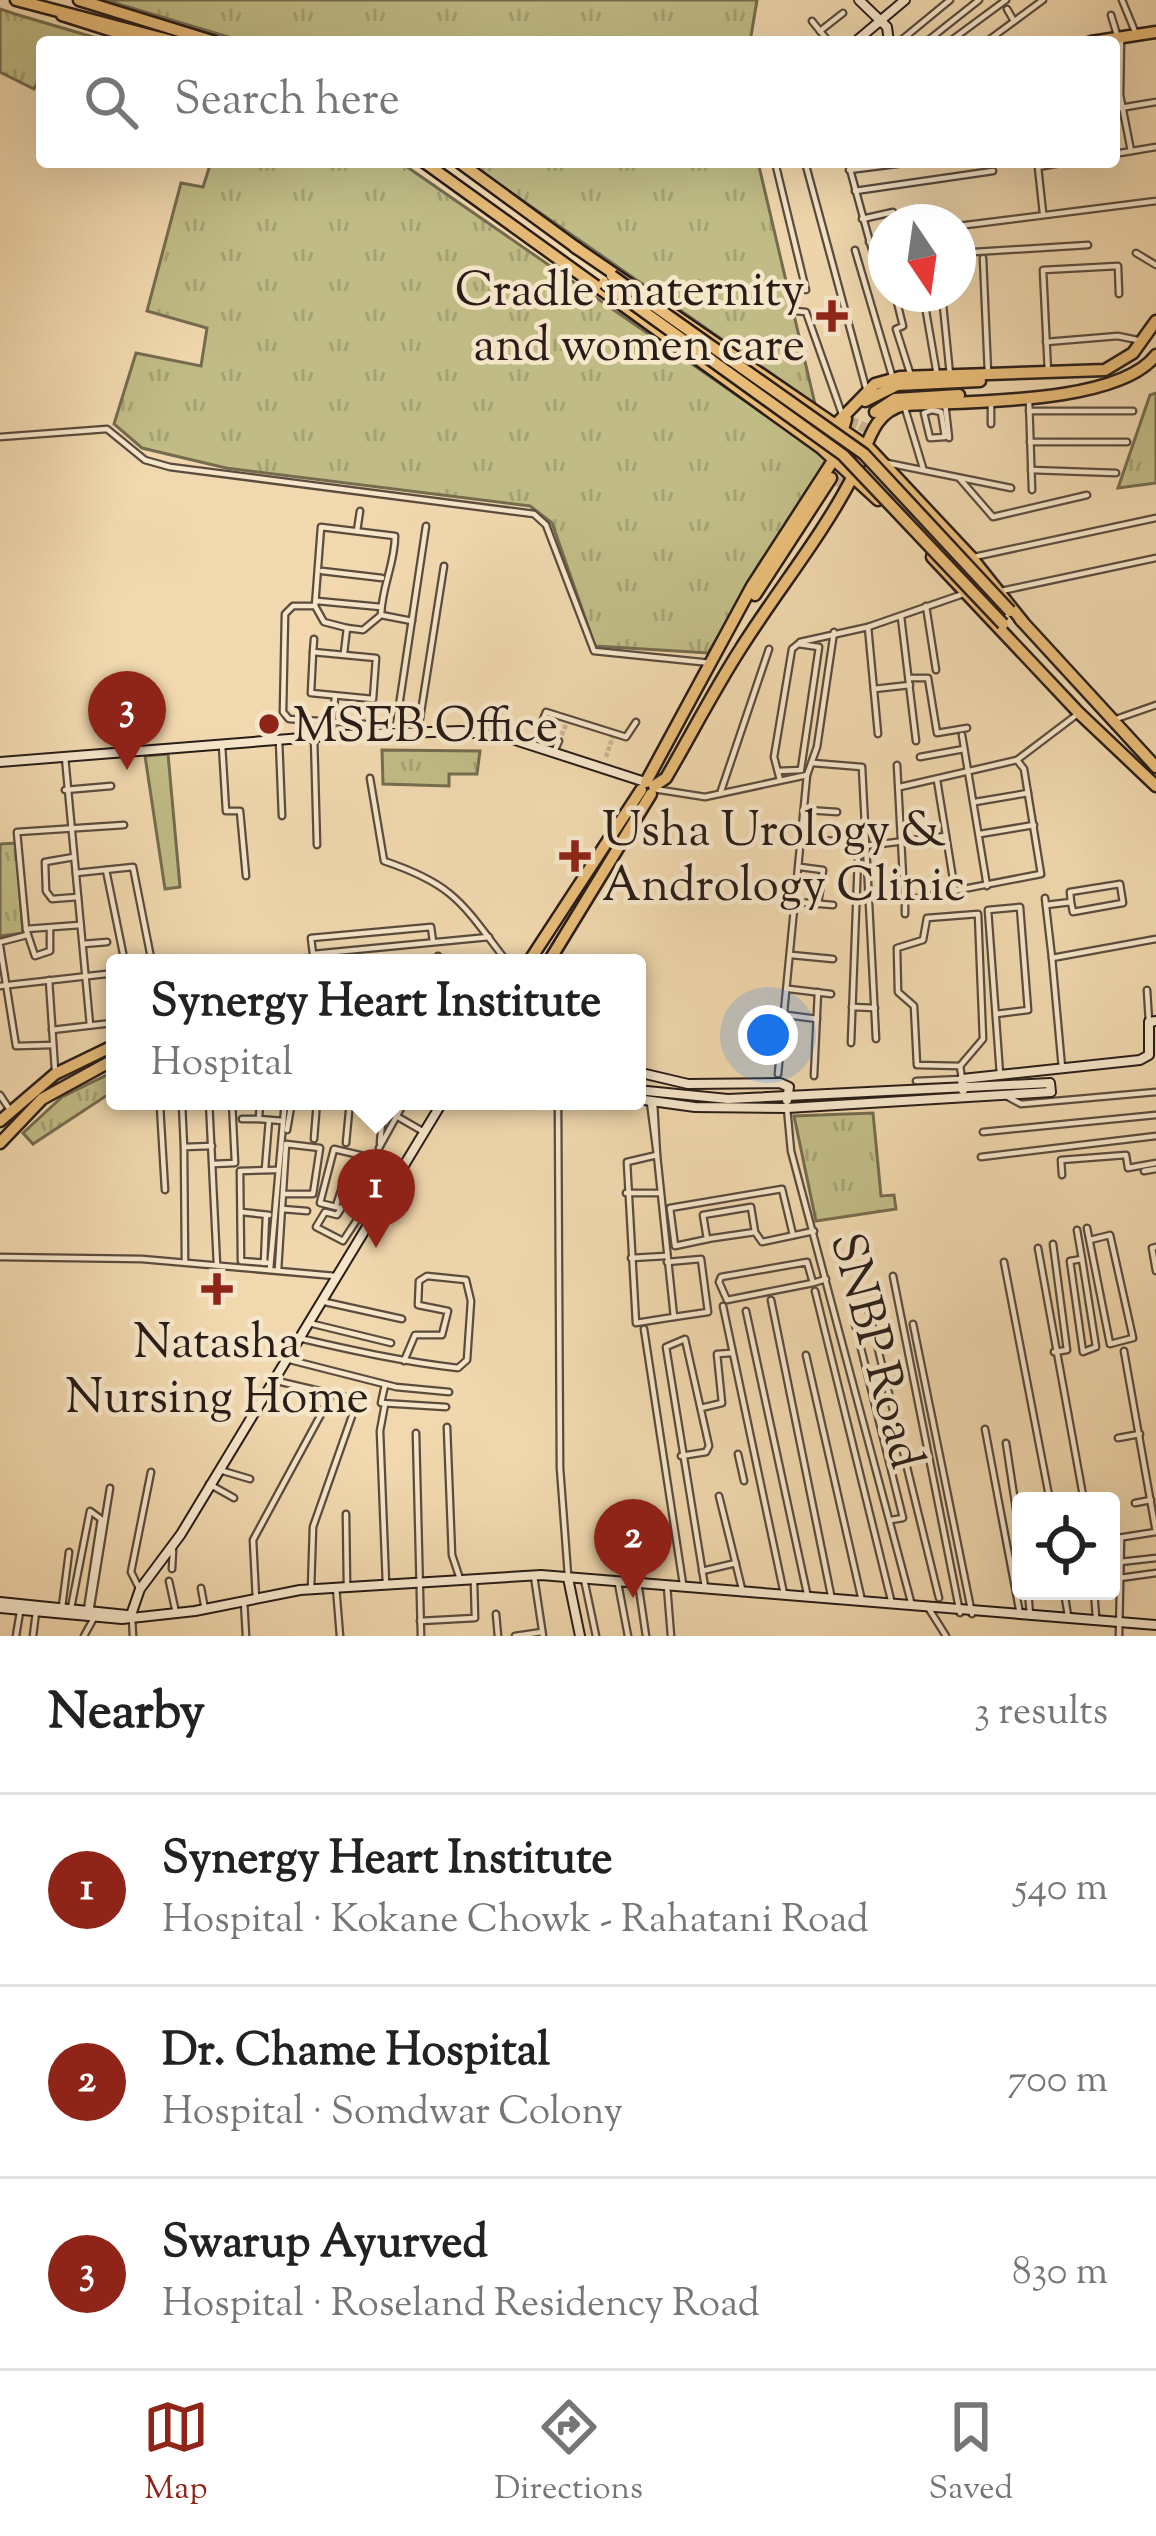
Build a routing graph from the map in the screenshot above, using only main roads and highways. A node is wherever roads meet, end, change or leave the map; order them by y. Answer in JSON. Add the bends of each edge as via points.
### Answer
{"nodes":[{"id":1,"x":16,"y":0,"type":"edge"},
{"id":2,"x":79,"y":0,"type":"edge"},
{"id":3,"x":54,"y":10,"type":"junction"},
{"id":4,"x":1156,"y":35,"type":"edge"},
{"id":5,"x":126,"y":36,"type":"edge"},
{"id":6,"x":153,"y":36,"type":"edge"},
{"id":7,"x":196,"y":36,"type":"edge"},
{"id":8,"x":1120,"y":41,"type":"edge"},
{"id":9,"x":1120,"y":41,"type":"edge"},
{"id":10,"x":433,"y":168,"type":"edge"},
{"id":11,"x":467,"y":168,"type":"edge"},
{"id":12,"x":575,"y":247,"type":"junction"},
{"id":13,"x":566,"y":259,"type":"junction"},
{"id":14,"x":608,"y":280,"type":"junction"},
{"id":15,"x":1156,"y":321,"type":"edge"},
{"id":16,"x":1156,"y":355,"type":"edge"},
{"id":17,"x":1079,"y":372,"type":"junction"},
{"id":18,"x":1046,"y":392,"type":"junction"},
{"id":19,"x":850,"y":416,"type":"junction"},
{"id":20,"x":867,"y":422,"type":"tunnel mouth"},
{"id":21,"x":876,"y":455,"type":"junction"},
{"id":22,"x":833,"y":458,"type":"junction"},
{"id":23,"x":856,"y":477,"type":"junction"},
{"id":24,"x":838,"y":485,"type":"junction"},
{"id":25,"x":1023,"y":622,"type":"junction"},
{"id":26,"x":1006,"y":630,"type":"junction"},
{"id":27,"x":753,"y":632,"type":"junction"},
{"id":28,"x":727,"y":638,"type":"junction"},
{"id":29,"x":1122,"y":752,"type":"junction"},
{"id":30,"x":1156,"y":767,"type":"edge"},
{"id":31,"x":1156,"y":786,"type":"edge"},
{"id":32,"x":647,"y":789,"type":"junction"},
{"id":33,"x":534,"y":954,"type":"edge"},
{"id":34,"x":553,"y":954,"type":"edge"},
{"id":35,"x":106,"y":1049,"type":"edge"},
{"id":36,"x":106,"y":1064,"type":"edge"},
{"id":37,"x":0,"y":1121,"type":"edge"},
{"id":38,"x":0,"y":1143,"type":"edge"}],
"edges":[{"from":1,"to":3,"type":"main road"},
{"from":2,"to":7,"type":"main road"},
{"from":3,"to":5,"type":"main road"},
{"from":3,"to":6,"type":"main road"},
{"from":4,"to":8,"type":"main road"},
{"from":4,"to":9,"type":"main road"},
{"from":10,"to":13,"type":"main road"},
{"from":11,"to":12,"type":"main road"},
{"from":12,"to":14,"type":"main road"},
{"from":12,"to":19,"type":"main road","via":[[828,420]]},
{"from":13,"to":14,"type":"main road"},
{"from":13,"to":22,"type":"main road"},
{"from":14,"to":25,"type":"main road","bridge":true,"via":[[864,454]]},
{"from":14,"to":26,"type":"main road","bridge":true,"via":[[843,455]]},
{"from":15,"to":17,"type":"main road","via":[[1118,365]]},
{"from":16,"to":18,"type":"main road","via":[[1137,376]]},
{"from":17,"to":19,"type":"main road","via":[[897,385]]},
{"from":17,"to":19,"type":"main road","via":[[909,370],[864,385]]},
{"from":18,"to":20,"type":"main road","via":[[895,399]]},
{"from":18,"to":21,"type":"main road","via":[[1029,404],[904,405],[875,421]]},
{"from":19,"to":21,"type":"main road"},
{"from":19,"to":22,"type":"main road"},
{"from":21,"to":23,"type":"main road"},
{"from":21,"to":25,"type":"main road"},
{"from":22,"to":23,"type":"main road"},
{"from":22,"to":28,"type":"main road"},
{"from":23,"to":24,"type":"main road"},
{"from":23,"to":26,"type":"main road"},
{"from":24,"to":27,"type":"main road"},
{"from":24,"to":27,"type":"main road"},
{"from":24,"to":28,"type":"main road"},
{"from":25,"to":30,"type":"main road"},
{"from":26,"to":29,"type":"main road"},
{"from":26,"to":29,"type":"main road"},
{"from":27,"to":32,"type":"main road","via":[[666,778]]},
{"from":28,"to":32,"type":"main road"},
{"from":29,"to":31,"type":"main road"},
{"from":32,"to":33,"type":"main road"},
{"from":32,"to":34,"type":"main road"},
{"from":35,"to":37,"type":"main road","via":[[55,1074]]},
{"from":36,"to":38,"type":"main road","via":[[42,1099]]}]}
